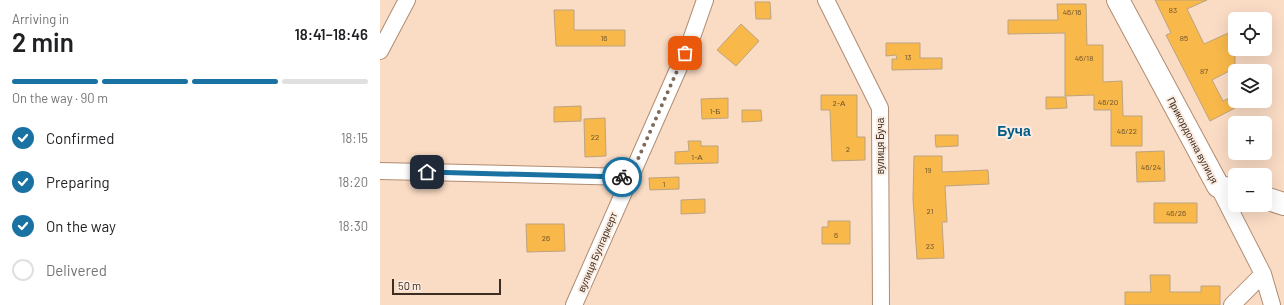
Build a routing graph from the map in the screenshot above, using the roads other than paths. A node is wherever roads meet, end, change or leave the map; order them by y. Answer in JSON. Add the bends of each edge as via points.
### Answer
{"nodes":[{"id":1,"x":407,"y":0,"type":"edge"},
{"id":2,"x":705,"y":0,"type":"edge"},
{"id":3,"x":826,"y":0,"type":"edge"},
{"id":4,"x":1118,"y":0,"type":"edge"},
{"id":5,"x":380,"y":51,"type":"edge"},
{"id":6,"x":380,"y":171,"type":"edge"},
{"id":7,"x":630,"y":177,"type":"junction"},
{"id":8,"x":1226,"y":188,"type":"edge"},
{"id":9,"x":1272,"y":200,"type":"edge"},
{"id":10,"x":1284,"y":204,"type":"edge"},
{"id":11,"x":1263,"y":274,"type":"junction"},
{"id":12,"x":574,"y":305,"type":"edge"},
{"id":13,"x":881,"y":305,"type":"edge"},
{"id":14,"x":1232,"y":305,"type":"edge"},
{"id":15,"x":1272,"y":305,"type":"edge"}],
"edges":[{"from":1,"to":5,"type":"street"},
{"from":2,"to":7,"type":"street","name":"вулиця Булгаркерт","via":[[692,40]]},
{"from":3,"to":13,"type":"street","name":"вулиця Буча","via":[[880,108]]},
{"from":4,"to":8,"type":"main road","name":"Прикордонна вулиця"},
{"from":6,"to":7,"type":"street"},
{"from":7,"to":12,"type":"street","name":"вулиця Булгаркерт"},
{"from":8,"to":11,"type":"street","name":"Прикордонна вулиця"},
{"from":9,"to":10,"type":"main road"},
{"from":11,"to":14,"type":"street"},
{"from":11,"to":15,"type":"street","name":"Прикордонна вулиця"}]}
